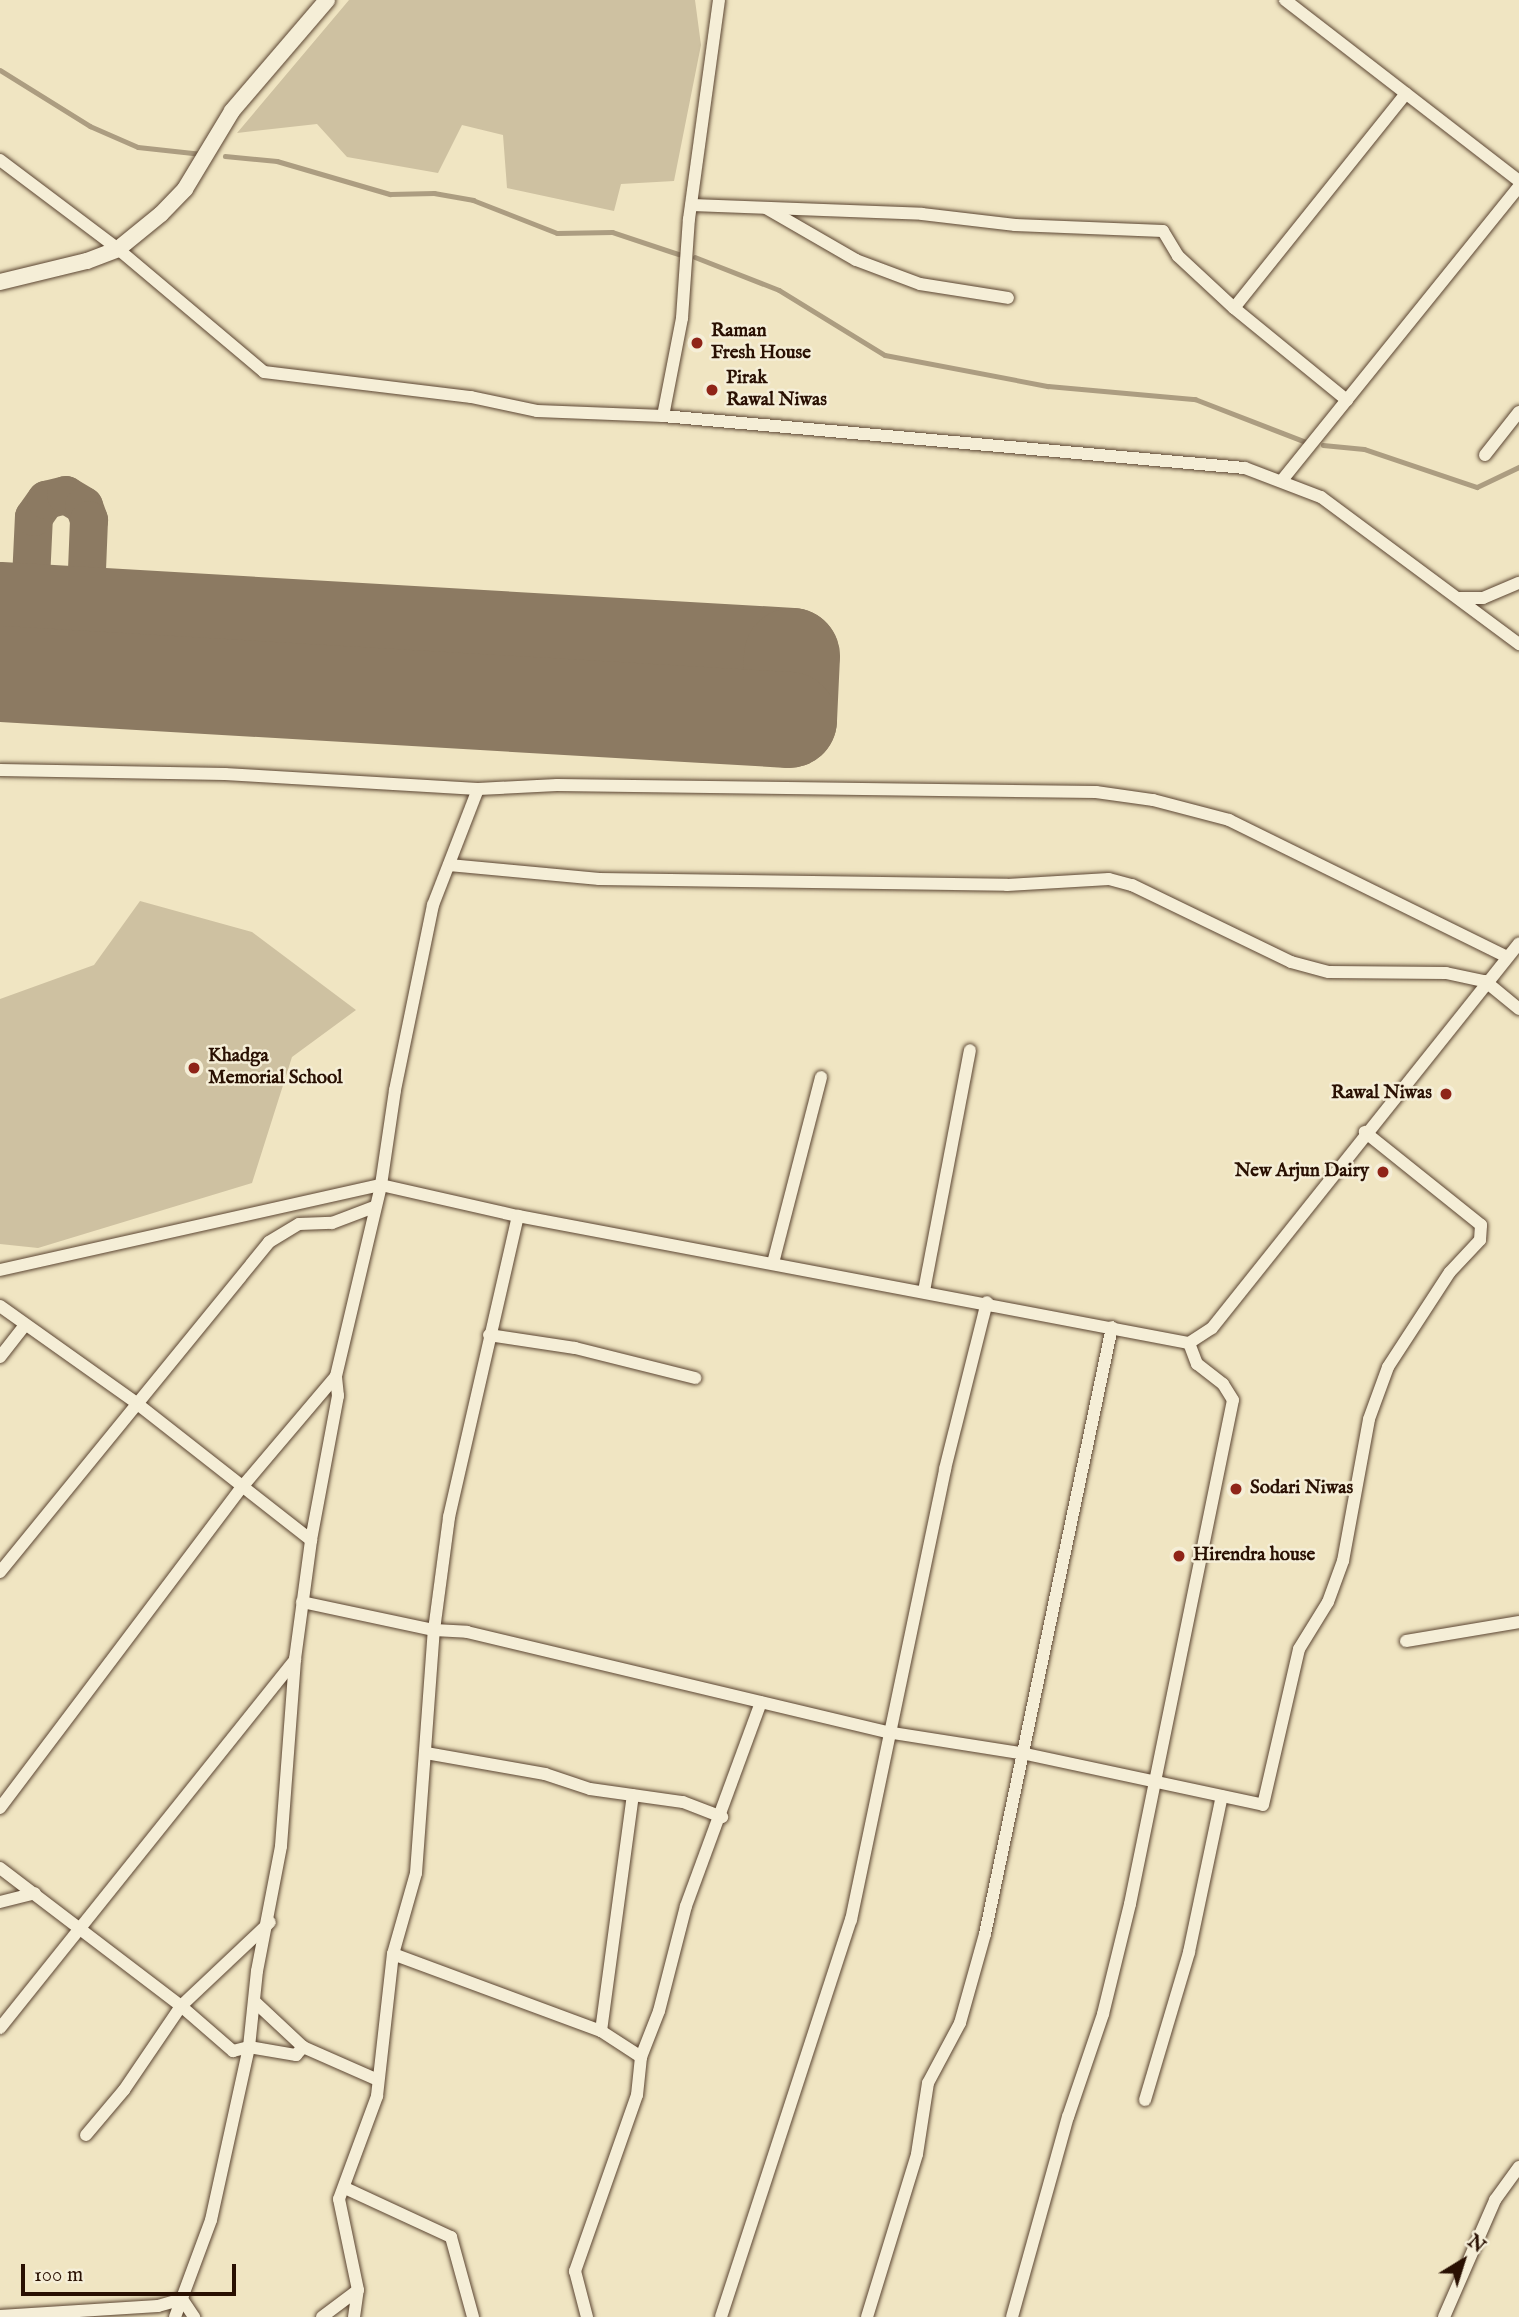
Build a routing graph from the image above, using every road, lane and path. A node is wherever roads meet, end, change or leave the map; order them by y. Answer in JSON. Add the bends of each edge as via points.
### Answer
{"nodes":[{"id":1,"x":327,"y":0,"type":"edge"},
{"id":2,"x":719,"y":0,"type":"edge"},
{"id":3,"x":1285,"y":0,"type":"edge"},
{"id":4,"x":1406,"y":93,"type":"junction"},
{"id":5,"x":0,"y":160,"type":"edge"},
{"id":6,"x":1519,"y":183,"type":"edge"},
{"id":7,"x":692,"y":205,"type":"junction"},
{"id":8,"x":766,"y":208,"type":"junction"},
{"id":9,"x":118,"y":249,"type":"junction"},
{"id":10,"x":0,"y":282,"type":"edge"},
{"id":11,"x":1008,"y":298,"type":"dead end"},
{"id":12,"x":1234,"y":308,"type":"junction"},
{"id":13,"x":1348,"y":400,"type":"junction"},
{"id":14,"x":1519,"y":412,"type":"edge"},
{"id":15,"x":663,"y":416,"type":"junction"},
{"id":16,"x":1485,"y":455,"type":"dead end"},
{"id":17,"x":1283,"y":480,"type":"junction"},
{"id":18,"x":1519,"y":583,"type":"edge"},
{"id":19,"x":1460,"y":598,"type":"junction"},
{"id":20,"x":1519,"y":644,"type":"edge"},
{"id":21,"x":0,"y":770,"type":"edge"},
{"id":22,"x":478,"y":789,"type":"junction"},
{"id":23,"x":449,"y":865,"type":"junction"},
{"id":24,"x":1519,"y":943,"type":"edge"},
{"id":25,"x":1507,"y":957,"type":"junction"},
{"id":26,"x":1485,"y":981,"type":"junction"},
{"id":27,"x":1519,"y":1009,"type":"edge"},
{"id":28,"x":970,"y":1049,"type":"dead end"},
{"id":29,"x":821,"y":1077,"type":"dead end"},
{"id":30,"x":1365,"y":1132,"type":"junction"},
{"id":31,"x":381,"y":1185,"type":"junction"},
{"id":32,"x":374,"y":1207,"type":"junction"},
{"id":33,"x":518,"y":1216,"type":"junction"},
{"id":34,"x":772,"y":1263,"type":"junction"},
{"id":35,"x":0,"y":1270,"type":"edge"},
{"id":36,"x":924,"y":1291,"type":"junction"},
{"id":37,"x":987,"y":1302,"type":"junction"},
{"id":38,"x":0,"y":1306,"type":"edge"},
{"id":39,"x":24,"y":1325,"type":"junction"},
{"id":40,"x":1112,"y":1327,"type":"junction"},
{"id":41,"x":489,"y":1335,"type":"junction"},
{"id":42,"x":1189,"y":1343,"type":"junction"},
{"id":43,"x":0,"y":1357,"type":"edge"},
{"id":44,"x":336,"y":1376,"type":"junction"},
{"id":45,"x":695,"y":1378,"type":"dead end"},
{"id":46,"x":135,"y":1402,"type":"junction"},
{"id":47,"x":242,"y":1487,"type":"junction"},
{"id":48,"x":311,"y":1541,"type":"junction"},
{"id":49,"x":0,"y":1572,"type":"edge"},
{"id":50,"x":302,"y":1602,"type":"junction"},
{"id":51,"x":1519,"y":1622,"type":"edge"},
{"id":52,"x":434,"y":1630,"type":"junction"},
{"id":53,"x":1406,"y":1641,"type":"dead end"},
{"id":54,"x":295,"y":1659,"type":"junction"},
{"id":55,"x":761,"y":1702,"type":"junction"},
{"id":56,"x":887,"y":1732,"type":"junction"},
{"id":57,"x":426,"y":1753,"type":"junction"},
{"id":58,"x":1026,"y":1754,"type":"junction"},
{"id":59,"x":1155,"y":1782,"type":"junction"},
{"id":60,"x":633,"y":1795,"type":"junction"},
{"id":61,"x":1222,"y":1796,"type":"junction"},
{"id":62,"x":0,"y":1808,"type":"edge"},
{"id":63,"x":722,"y":1817,"type":"junction"},
{"id":64,"x":0,"y":1868,"type":"edge"},
{"id":65,"x":35,"y":1893,"type":"junction"},
{"id":66,"x":0,"y":1902,"type":"edge"},
{"id":67,"x":270,"y":1922,"type":"junction"},
{"id":68,"x":80,"y":1931,"type":"junction"},
{"id":69,"x":393,"y":1954,"type":"junction"},
{"id":70,"x":256,"y":2003,"type":"junction"},
{"id":71,"x":181,"y":2006,"type":"junction"},
{"id":72,"x":0,"y":2028,"type":"edge"},
{"id":73,"x":601,"y":2031,"type":"junction"},
{"id":74,"x":249,"y":2048,"type":"junction"},
{"id":75,"x":303,"y":2048,"type":"junction"},
{"id":76,"x":640,"y":2057,"type":"junction"},
{"id":77,"x":376,"y":2079,"type":"junction"},
{"id":78,"x":1145,"y":2100,"type":"dead end"},
{"id":79,"x":86,"y":2135,"type":"dead end"},
{"id":80,"x":1519,"y":2167,"type":"edge"},
{"id":81,"x":345,"y":2188,"type":"junction"},
{"id":82,"x":358,"y":2290,"type":"junction"},
{"id":83,"x":182,"y":2299,"type":"junction"},
{"id":84,"x":0,"y":2316,"type":"edge"},
{"id":85,"x":175,"y":2317,"type":"edge"},
{"id":86,"x":194,"y":2317,"type":"edge"},
{"id":87,"x":321,"y":2317,"type":"edge"},
{"id":88,"x":354,"y":2317,"type":"edge"},
{"id":89,"x":473,"y":2317,"type":"edge"},
{"id":90,"x":587,"y":2317,"type":"edge"},
{"id":91,"x":721,"y":2317,"type":"edge"},
{"id":92,"x":867,"y":2317,"type":"edge"},
{"id":93,"x":1012,"y":2317,"type":"edge"},
{"id":94,"x":1444,"y":2317,"type":"edge"}],
"edges":[{"from":1,"to":9,"type":"street","via":[[232,111],[185,189]]},
{"from":2,"to":7,"type":"street"},
{"from":3,"to":4,"type":"street"},
{"from":4,"to":6,"type":"street"},
{"from":4,"to":12,"type":"street"},
{"from":5,"to":9,"type":"street"},
{"from":6,"to":13,"type":"street"},
{"from":7,"to":8,"type":"street"},
{"from":7,"to":15,"type":"street","via":[[682,318]]},
{"from":8,"to":11,"type":"street","via":[[789,226],[856,260],[920,284]]},
{"from":8,"to":12,"type":"street","via":[[1163,232],[1178,256]]},
{"from":9,"to":10,"type":"street"},
{"from":9,"to":15,"type":"street","via":[[264,372],[471,397],[537,411]]},
{"from":12,"to":13,"type":"street"},
{"from":13,"to":17,"type":"street"},
{"from":14,"to":16,"type":"street"},
{"from":15,"to":17,"type":"street","via":[[1245,468]]},
{"from":17,"to":19,"type":"street","via":[[1321,496]]},
{"from":18,"to":19,"type":"street","via":[[1483,598]]},
{"from":19,"to":20,"type":"street"},
{"from":21,"to":22,"type":"street","via":[[225,774]]},
{"from":22,"to":23,"type":"street"},
{"from":22,"to":25,"type":"street","via":[[557,785],[1021,788],[1153,800],[1229,820]]},
{"from":23,"to":26,"type":"street","via":[[612,879],[1007,886],[1109,879],[1132,885],[1291,962],[1329,972],[1446,973]]},
{"from":23,"to":31,"type":"street","via":[[433,905]]},
{"from":24,"to":25,"type":"street"},
{"from":25,"to":26,"type":"street"},
{"from":26,"to":27,"type":"street"},
{"from":26,"to":30,"type":"street"},
{"from":28,"to":36,"type":"street"},
{"from":29,"to":34,"type":"street"},
{"from":30,"to":42,"type":"street","via":[[1212,1328]]},
{"from":30,"to":61,"type":"street","via":[[1481,1225],[1480,1240],[1450,1272],[1388,1367],[1369,1419],[1343,1561],[1328,1602],[1300,1649],[1263,1805]]},
{"from":31,"to":32,"type":"street"},
{"from":31,"to":33,"type":"street"},
{"from":31,"to":35,"type":"street"},
{"from":32,"to":44,"type":"street"},
{"from":32,"to":46,"type":"street","via":[[332,1223],[299,1224],[282,1231]]},
{"from":33,"to":34,"type":"street"},
{"from":33,"to":41,"type":"street"},
{"from":34,"to":36,"type":"street"},
{"from":36,"to":37,"type":"street"},
{"from":37,"to":40,"type":"street"},
{"from":37,"to":56,"type":"street","via":[[967,1370]]},
{"from":38,"to":39,"type":"street"},
{"from":39,"to":43,"type":"street"},
{"from":39,"to":46,"type":"street"},
{"from":40,"to":42,"type":"street"},
{"from":40,"to":58,"type":"street"},
{"from":41,"to":45,"type":"street","via":[[575,1348]]},
{"from":41,"to":52,"type":"street","via":[[449,1517]]},
{"from":42,"to":59,"type":"street","via":[[1197,1364],[1223,1384],[1233,1400]]},
{"from":44,"to":47,"type":"street"},
{"from":44,"to":48,"type":"street","via":[[338,1396]]},
{"from":46,"to":47,"type":"street"},
{"from":46,"to":49,"type":"street"},
{"from":47,"to":48,"type":"street"},
{"from":47,"to":62,"type":"street"},
{"from":48,"to":50,"type":"street"},
{"from":50,"to":52,"type":"street"},
{"from":50,"to":54,"type":"street"},
{"from":51,"to":53,"type":"street"},
{"from":52,"to":55,"type":"street","via":[[467,1632]]},
{"from":52,"to":57,"type":"street"},
{"from":54,"to":67,"type":"street"},
{"from":54,"to":68,"type":"street"},
{"from":55,"to":56,"type":"street"},
{"from":55,"to":63,"type":"street"},
{"from":56,"to":58,"type":"street"},
{"from":56,"to":91,"type":"street","via":[[877,1804],[851,1920]]},
{"from":57,"to":60,"type":"street"},
{"from":57,"to":69,"type":"street","via":[[416,1873]]},
{"from":58,"to":59,"type":"street"},
{"from":58,"to":92,"type":"street","via":[[960,2023],[928,2082],[917,2154]]},
{"from":59,"to":61,"type":"street"},
{"from":59,"to":93,"type":"street","via":[[1103,2014],[1068,2117]]},
{"from":60,"to":63,"type":"street","via":[[683,1802]]},
{"from":60,"to":73,"type":"street"},
{"from":61,"to":78,"type":"street","via":[[1189,1952]]},
{"from":63,"to":76,"type":"street","via":[[686,1906],[659,2011]]},
{"from":64,"to":65,"type":"street"},
{"from":65,"to":66,"type":"street"},
{"from":65,"to":68,"type":"street"},
{"from":67,"to":70,"type":"street","via":[[257,1971]]},
{"from":67,"to":71,"type":"street"},
{"from":68,"to":71,"type":"street"},
{"from":68,"to":72,"type":"street"},
{"from":69,"to":73,"type":"street"},
{"from":69,"to":77,"type":"street"},
{"from":70,"to":74,"type":"street"},
{"from":70,"to":75,"type":"street"},
{"from":71,"to":74,"type":"street","via":[[233,2052]]},
{"from":71,"to":79,"type":"street","via":[[124,2090]]},
{"from":73,"to":76,"type":"street"},
{"from":74,"to":75,"type":"street","via":[[296,2055]]},
{"from":74,"to":83,"type":"street","via":[[211,2220]]},
{"from":75,"to":77,"type":"street"},
{"from":76,"to":90,"type":"street","via":[[637,2095],[575,2272]]},
{"from":77,"to":81,"type":"street","via":[[377,2096]]},
{"from":80,"to":94,"type":"street","via":[[1495,2200]]},
{"from":81,"to":82,"type":"street","via":[[339,2199],[341,2218]]},
{"from":81,"to":89,"type":"street","via":[[451,2237]]},
{"from":82,"to":87,"type":"street"},
{"from":82,"to":88,"type":"street"},
{"from":83,"to":84,"type":"street","via":[[158,2306]]},
{"from":83,"to":85,"type":"street"},
{"from":83,"to":86,"type":"street"}]}
